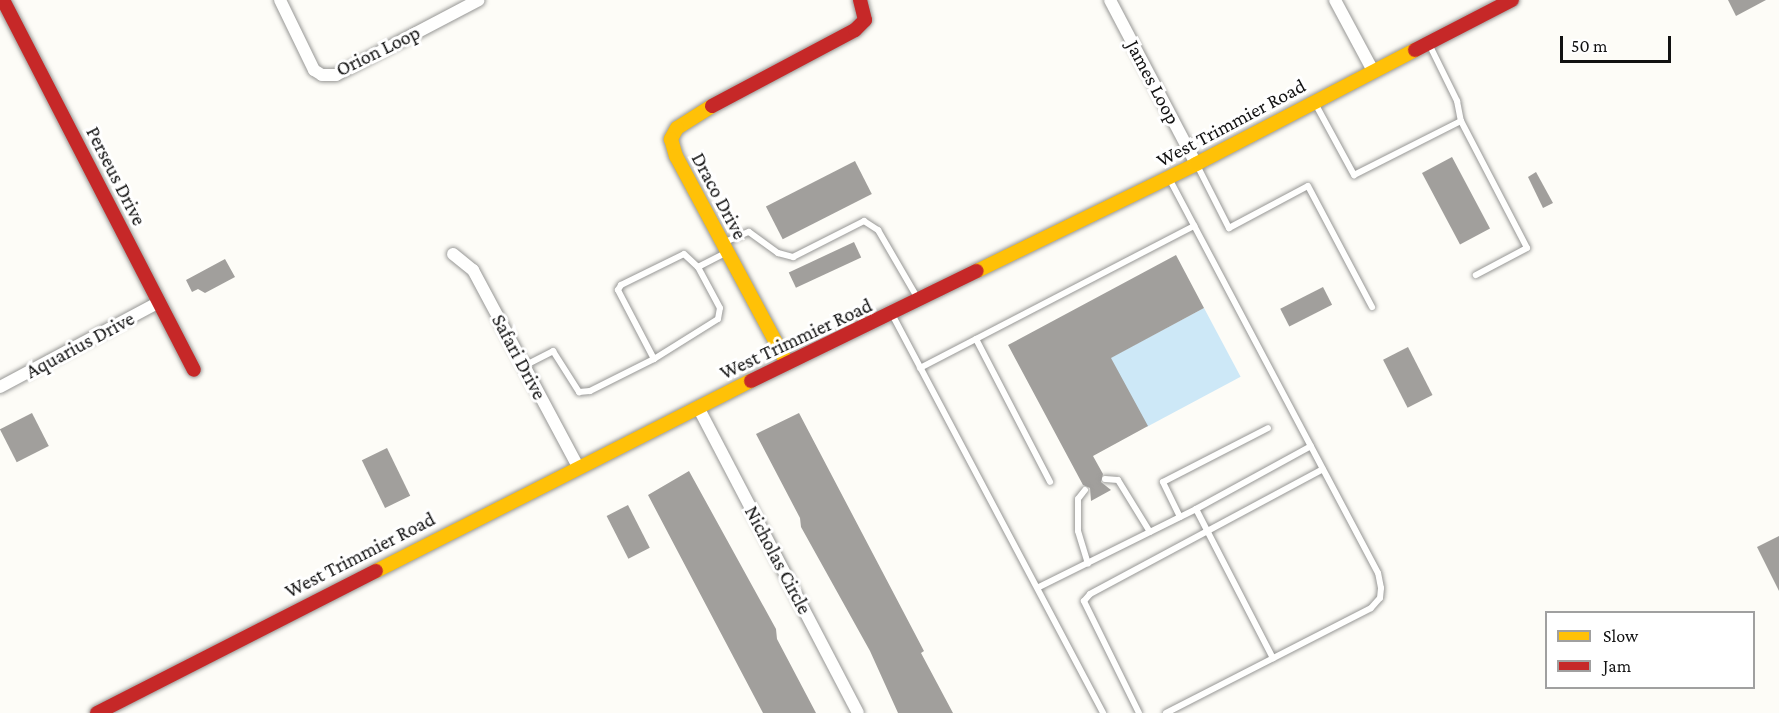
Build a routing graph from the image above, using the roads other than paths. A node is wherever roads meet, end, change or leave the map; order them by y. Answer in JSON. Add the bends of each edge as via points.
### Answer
{"nodes":[{"id":1,"x":3,"y":0,"type":"edge"},
{"id":2,"x":280,"y":0,"type":"edge"},
{"id":3,"x":479,"y":0,"type":"edge"},
{"id":4,"x":860,"y":0,"type":"edge"},
{"id":5,"x":1110,"y":0,"type":"edge"},
{"id":6,"x":1335,"y":0,"type":"edge"},
{"id":7,"x":1512,"y":0,"type":"edge"},
{"id":8,"x":1428,"y":43,"type":"junction"},
{"id":9,"x":1373,"y":71,"type":"junction"},
{"id":10,"x":1314,"y":102,"type":"junction"},
{"id":11,"x":1461,"y":121,"type":"junction"},
{"id":12,"x":1196,"y":164,"type":"junction"},
{"id":13,"x":1169,"y":178,"type":"junction"},
{"id":14,"x":1194,"y":226,"type":"junction"},
{"id":15,"x":724,"y":248,"type":"junction"},
{"id":16,"x":453,"y":254,"type":"dead end"},
{"id":17,"x":698,"y":267,"type":"junction"},
{"id":18,"x":1476,"y":275,"type":"dead end"},
{"id":19,"x":159,"y":302,"type":"junction"},
{"id":20,"x":920,"y":302,"type":"junction"},
{"id":21,"x":1372,"y":307,"type":"dead end"},
{"id":22,"x":892,"y":315,"type":"junction"},
{"id":23,"x":976,"y":339,"type":"junction"},
{"id":24,"x":654,"y":359,"type":"junction"},
{"id":25,"x":787,"y":363,"type":"junction"},
{"id":26,"x":524,"y":366,"type":"junction"},
{"id":27,"x":920,"y":368,"type":"junction"},
{"id":28,"x":194,"y":370,"type":"dead end"},
{"id":29,"x":0,"y":387,"type":"edge"},
{"id":30,"x":698,"y":407,"type":"junction"},
{"id":31,"x":1268,"y":428,"type":"dead end"},
{"id":32,"x":1311,"y":446,"type":"junction"},
{"id":33,"x":578,"y":467,"type":"junction"},
{"id":34,"x":1323,"y":469,"type":"junction"},
{"id":35,"x":1105,"y":479,"type":"dead end"},
{"id":36,"x":1050,"y":482,"type":"dead end"},
{"id":37,"x":1085,"y":490,"type":"dead end"},
{"id":38,"x":1196,"y":509,"type":"junction"},
{"id":39,"x":1180,"y":517,"type":"junction"},
{"id":40,"x":1207,"y":531,"type":"junction"},
{"id":41,"x":1150,"y":532,"type":"junction"},
{"id":42,"x":1088,"y":563,"type":"junction"},
{"id":43,"x":1039,"y":587,"type":"junction"},
{"id":44,"x":1273,"y":658,"type":"junction"},
{"id":45,"x":97,"y":713,"type":"edge"},
{"id":46,"x":858,"y":713,"type":"edge"},
{"id":47,"x":1103,"y":713,"type":"edge"},
{"id":48,"x":1139,"y":713,"type":"edge"},
{"id":49,"x":1166,"y":713,"type":"edge"}],
"edges":[{"from":1,"to":19,"type":"main road","name":"Perseus Drive"},
{"from":2,"to":3,"type":"street","name":"Orion Loop","via":[[314,70],[322,75],[336,75]]},
{"from":4,"to":15,"type":"main road","name":"Draco Drive","via":[[864,20],[855,30],[677,128],[671,139],[676,156]]},
{"from":5,"to":12,"type":"street","name":"James Loop"},
{"from":6,"to":9,"type":"street"},
{"from":7,"to":8,"type":"main road","name":"West Trimmier Road"},
{"from":8,"to":9,"type":"main road","name":"West Trimmier Road"},
{"from":8,"to":11,"type":"lane","via":[[1457,101]]},
{"from":9,"to":10,"type":"main road","name":"West Trimmier Road"},
{"from":10,"to":11,"type":"lane","via":[[1354,175]]},
{"from":10,"to":12,"type":"main road","name":"West Trimmier Road"},
{"from":11,"to":18,"type":"lane","via":[[1527,248]]},
{"from":12,"to":13,"type":"main road","name":"West Trimmier Road"},
{"from":12,"to":21,"type":"lane","via":[[1229,228],[1308,186]]},
{"from":13,"to":14,"type":"lane"},
{"from":13,"to":20,"type":"main road","name":"West Trimmier Road"},
{"from":14,"to":23,"type":"lane"},
{"from":14,"to":32,"type":"lane"},
{"from":15,"to":17,"type":"lane"},
{"from":15,"to":20,"type":"lane","via":[[749,232],[778,253],[793,257],[864,221],[878,230]]},
{"from":15,"to":25,"type":"main road","name":"Draco Drive"},
{"from":16,"to":26,"type":"street","name":"Safari Drive","via":[[473,270]]},
{"from":17,"to":24,"type":"lane","via":[[720,308],[718,319]]},
{"from":17,"to":24,"type":"lane","via":[[684,254],[618,290]]},
{"from":19,"to":28,"type":"main road","name":"Perseus Drive"},
{"from":19,"to":29,"type":"street","name":"Aquarius Drive"},
{"from":20,"to":22,"type":"main road","name":"West Trimmier Road"},
{"from":22,"to":25,"type":"main road","name":"West Trimmier Road"},
{"from":22,"to":27,"type":"lane"},
{"from":23,"to":27,"type":"lane"},
{"from":23,"to":36,"type":"lane"},
{"from":24,"to":26,"type":"lane","via":[[590,391],[579,392],[553,351]]},
{"from":25,"to":30,"type":"main road","name":"West Trimmier Road"},
{"from":26,"to":33,"type":"street","name":"Safari Drive"},
{"from":27,"to":43,"type":"lane"},
{"from":30,"to":33,"type":"main road","name":"West Trimmier Road"},
{"from":30,"to":46,"type":"street","name":"Nicholas Circle"},
{"from":31,"to":39,"type":"lane","via":[[1163,482]]},
{"from":32,"to":34,"type":"lane"},
{"from":32,"to":38,"type":"lane"},
{"from":33,"to":45,"type":"main road","name":"West Trimmier Road"},
{"from":34,"to":40,"type":"lane"},
{"from":34,"to":44,"type":"lane","via":[[1378,573],[1380,598],[1371,608]]},
{"from":35,"to":41,"type":"lane","via":[[1118,480]]},
{"from":37,"to":42,"type":"lane","via":[[1078,499],[1077,531]]},
{"from":38,"to":39,"type":"lane"},
{"from":38,"to":40,"type":"lane"},
{"from":39,"to":41,"type":"lane"},
{"from":40,"to":44,"type":"lane"},
{"from":40,"to":48,"type":"lane","via":[[1090,594],[1084,601]]},
{"from":41,"to":42,"type":"lane"},
{"from":42,"to":43,"type":"lane"},
{"from":43,"to":47,"type":"lane"},
{"from":44,"to":49,"type":"lane"}]}
